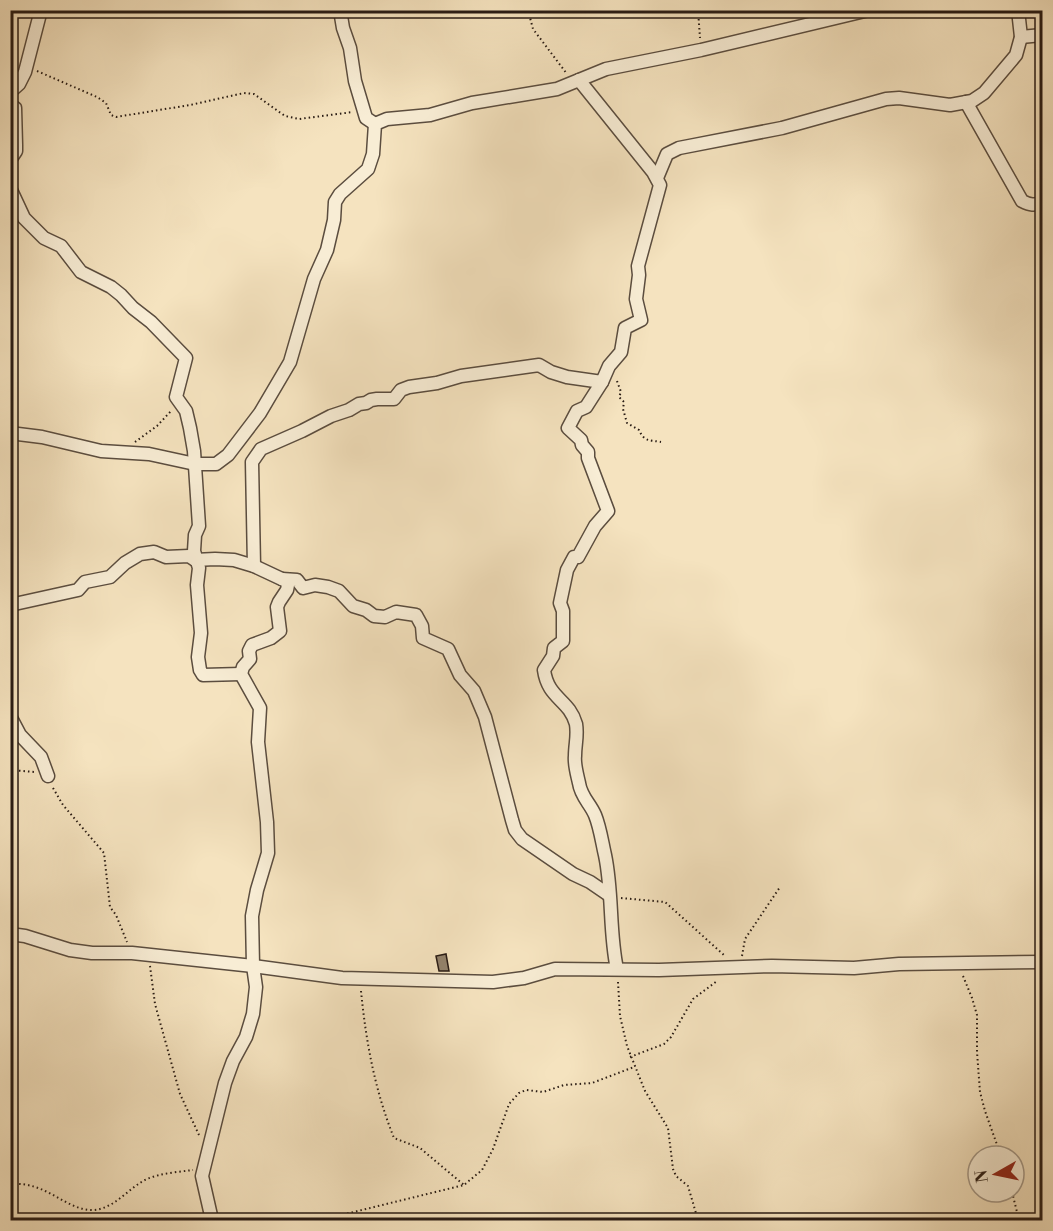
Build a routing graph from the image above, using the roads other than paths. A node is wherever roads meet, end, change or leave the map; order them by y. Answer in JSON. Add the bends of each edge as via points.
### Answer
{"nodes":[{"id":1,"x":41,"y":10,"type":"edge"},
{"id":2,"x":340,"y":10,"type":"edge"},
{"id":3,"x":869,"y":10,"type":"edge"},
{"id":4,"x":1018,"y":10,"type":"edge"},
{"id":5,"x":1042,"y":35,"type":"edge"},
{"id":6,"x":1021,"y":37,"type":"junction"},
{"id":7,"x":577,"y":81,"type":"junction"},
{"id":8,"x":10,"y":92,"type":"edge"},
{"id":9,"x":966,"y":102,"type":"junction"},
{"id":10,"x":10,"y":105,"type":"edge"},
{"id":11,"x":375,"y":124,"type":"junction"},
{"id":12,"x":10,"y":160,"type":"edge"},
{"id":13,"x":657,"y":178,"type":"junction"},
{"id":14,"x":10,"y":188,"type":"edge"},
{"id":15,"x":1042,"y":202,"type":"edge"},
{"id":16,"x":602,"y":382,"type":"junction"},
{"id":17,"x":10,"y":433,"type":"edge"},
{"id":18,"x":195,"y":464,"type":"junction"},
{"id":19,"x":195,"y":560,"type":"junction"},
{"id":20,"x":254,"y":566,"type":"junction"},
{"id":21,"x":282,"y":579,"type":"junction"},
{"id":22,"x":10,"y":605,"type":"edge"},
{"id":23,"x":242,"y":674,"type":"junction"},
{"id":24,"x":10,"y":716,"type":"edge"},
{"id":25,"x":48,"y":776,"type":"road end"},
{"id":26,"x":609,"y":895,"type":"junction"},
{"id":27,"x":10,"y":934,"type":"edge"},
{"id":28,"x":1042,"y":962,"type":"edge"},
{"id":29,"x":253,"y":966,"type":"junction"},
{"id":30,"x":617,"y":969,"type":"junction"},
{"id":31,"x":212,"y":1221,"type":"edge"}],
"edges":[{"from":1,"to":8,"type":"street","via":[[26,72]]},
{"from":2,"to":11,"type":"street","via":[[366,118]]},
{"from":3,"to":7,"type":"street","via":[[606,69]]},
{"from":4,"to":6,"type":"street"},
{"from":5,"to":6,"type":"street"},
{"from":6,"to":9,"type":"street","via":[[1016,54],[984,93]]},
{"from":7,"to":11,"type":"street","via":[[557,89]]},
{"from":7,"to":13,"type":"street"},
{"from":9,"to":13,"type":"street","via":[[950,105],[886,99],[782,128],[672,150],[663,160]]},
{"from":9,"to":15,"type":"street","via":[[1022,201],[1029,205]]},
{"from":10,"to":12,"type":"street","via":[[15,108],[16,136],[16,151]]},
{"from":11,"to":18,"type":"street","via":[[368,169],[335,202],[327,250],[314,279],[290,362],[260,413],[228,455],[216,464]]},
{"from":13,"to":16,"type":"street","via":[[659,191],[638,266],[636,299],[641,320],[625,328],[621,352]]},
{"from":14,"to":18,"type":"street","via":[[24,218],[44,238],[61,246],[81,272],[121,295],[185,356],[176,397],[188,416]]},
{"from":16,"to":20,"type":"street","via":[[551,372],[539,365],[461,376],[401,390],[394,399],[359,404],[261,449],[252,462]]},
{"from":16,"to":26,"type":"street","via":[[568,428],[588,452],[608,511],[567,570],[560,603],[563,641],[554,648],[544,670],[551,690],[573,713],[579,786],[595,816],[607,864]]},
{"from":17,"to":18,"type":"street"},
{"from":18,"to":19,"type":"street","via":[[199,526]]},
{"from":19,"to":20,"type":"street","via":[[234,560]]},
{"from":19,"to":22,"type":"street","via":[[154,552],[140,554],[110,577],[85,582],[78,590]]},
{"from":19,"to":23,"type":"street","via":[[199,568],[200,670],[211,676]]},
{"from":20,"to":21,"type":"street"},
{"from":21,"to":23,"type":"street","via":[[288,590],[277,607],[280,630],[249,648],[250,659]]},
{"from":21,"to":26,"type":"street","via":[[297,580],[303,588],[328,586],[353,606],[374,616],[386,617],[396,612],[416,615],[423,638],[448,649],[460,675],[474,691],[518,835]]},
{"from":23,"to":29,"type":"street","via":[[260,708],[258,742],[269,838],[252,916]]},
{"from":24,"to":25,"type":"street","via":[[20,735],[41,757]]},
{"from":26,"to":30,"type":"street"},
{"from":27,"to":29,"type":"street","via":[[92,953],[132,953]]},
{"from":28,"to":30,"type":"street"},
{"from":29,"to":30,"type":"street","via":[[342,978],[493,982],[555,969]]},
{"from":29,"to":31,"type":"street","via":[[253,1014],[229,1070],[202,1179]]}]}
